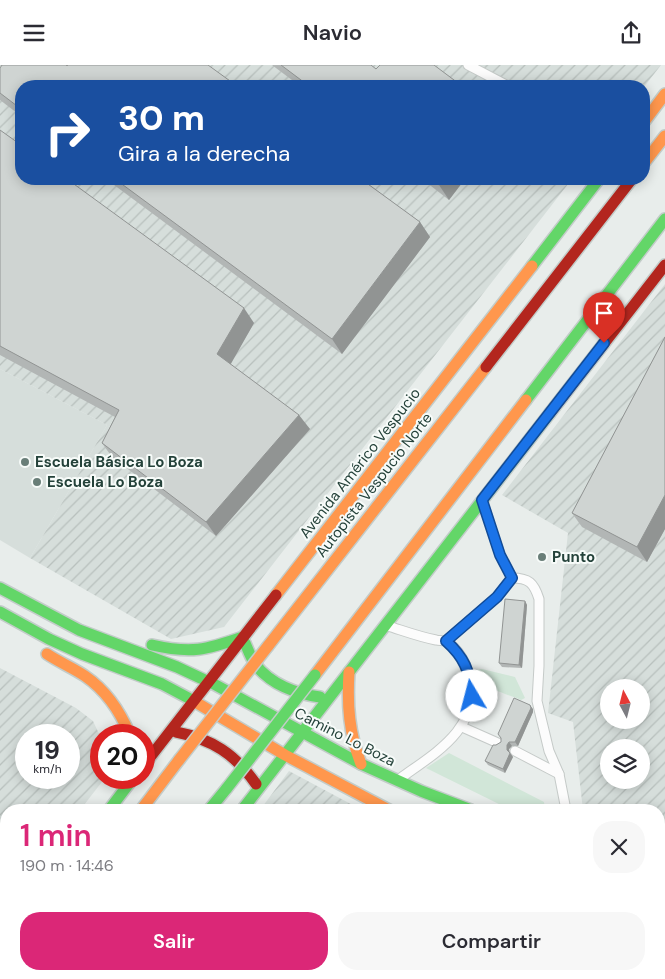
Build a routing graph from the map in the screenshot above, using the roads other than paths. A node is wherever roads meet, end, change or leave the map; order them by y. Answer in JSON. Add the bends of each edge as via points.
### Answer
{"nodes":[{"id":1,"x":468,"y":65,"type":"edge"},
{"id":2,"x":497,"y":80,"type":"edge"},
{"id":3,"x":665,"y":94,"type":"edge"},
{"id":4,"x":650,"y":113,"type":"edge"},
{"id":5,"x":665,"y":136,"type":"edge"},
{"id":6,"x":650,"y":155,"type":"edge"},
{"id":7,"x":594,"y":185,"type":"edge"},
{"id":8,"x":627,"y":185,"type":"edge"},
{"id":9,"x":665,"y":219,"type":"edge"},
{"id":10,"x":665,"y":265,"type":"edge"},
{"id":11,"x":482,"y":500,"type":"junction"},
{"id":12,"x":512,"y":578,"type":"junction"},
{"id":13,"x":0,"y":588,"type":"edge"},
{"id":14,"x":4,"y":614,"type":"edge"},
{"id":15,"x":386,"y":625,"type":"junction"},
{"id":16,"x":98,"y":637,"type":"junction"},
{"id":17,"x":243,"y":637,"type":"junction"},
{"id":18,"x":446,"y":641,"type":"junction"},
{"id":19,"x":349,"y":672,"type":"junction"},
{"id":20,"x":209,"y":682,"type":"junction"},
{"id":21,"x":330,"y":697,"type":"junction"},
{"id":22,"x":194,"y":701,"type":"junction"},
{"id":23,"x":126,"y":724,"type":"edge"},
{"id":24,"x":462,"y":727,"type":"junction"},
{"id":25,"x":170,"y":731,"type":"junction"},
{"id":26,"x":302,"y":733,"type":"junction"},
{"id":27,"x":498,"y":743,"type":"edge"},
{"id":28,"x":155,"y":751,"type":"edge"},
{"id":29,"x":516,"y":751,"type":"dead end"},
{"id":30,"x":285,"y":755,"type":"junction"},
{"id":31,"x":361,"y":764,"type":"junction"},
{"id":32,"x":559,"y":773,"type":"junction"},
{"id":33,"x":397,"y":781,"type":"junction"},
{"id":34,"x":125,"y":789,"type":"edge"},
{"id":35,"x":259,"y":789,"type":"junction"},
{"id":36,"x":114,"y":804,"type":"edge"},
{"id":37,"x":146,"y":804,"type":"edge"},
{"id":38,"x":214,"y":804,"type":"edge"},
{"id":39,"x":247,"y":804,"type":"edge"},
{"id":40,"x":378,"y":804,"type":"edge"},
{"id":41,"x":456,"y":804,"type":"edge"},
{"id":42,"x":565,"y":804,"type":"edge"}],
"edges":[{"from":1,"to":2,"type":"lane"},
{"from":3,"to":4,"type":"main road"},
{"from":5,"to":6,"type":"main road"},
{"from":7,"to":17,"type":"main road","name":"Avenida Américo Vespucio"},
{"from":8,"to":37,"type":"main road","name":"Autopista Vespucio Norte","bridge":true},
{"from":9,"to":38,"type":"main road","bridge":true},
{"from":10,"to":11,"type":"main road"},
{"from":11,"to":12,"type":"lane","via":[[500,555]]},
{"from":11,"to":15,"type":"main road"},
{"from":12,"to":18,"type":"lane","via":[[497,597]]},
{"from":12,"to":32,"type":"lane","via":[[529,581],[539,599],[537,701],[549,751]]},
{"from":13,"to":16,"type":"main road","name":"Camino Lo Boza","via":[[62,622]]},
{"from":14,"to":22,"type":"main road","via":[[49,639],[168,686]]},
{"from":14,"to":23,"type":"main road","via":[[32,644],[85,676],[108,695]]},
{"from":15,"to":18,"type":"lane"},
{"from":15,"to":19,"type":"main road"},
{"from":16,"to":17,"type":"main road","via":[[184,651],[201,650]]},
{"from":16,"to":20,"type":"main road","name":"Camino Lo Boza"},
{"from":17,"to":20,"type":"main road","name":"Avenida Américo Vespucio"},
{"from":17,"to":21,"type":"main road","via":[[256,666],[285,688],[302,695]]},
{"from":18,"to":24,"type":"lane","via":[[463,660],[471,683],[470,707]]},
{"from":19,"to":21,"type":"main road"},
{"from":19,"to":31,"type":"main road","via":[[349,722]]},
{"from":20,"to":22,"type":"main road","name":"Avenida Américo Vespucio"},
{"from":20,"to":26,"type":"main road","name":"Camino Lo Boza"},
{"from":21,"to":26,"type":"main road"},
{"from":22,"to":25,"type":"main road","name":"Avenida Américo Vespucio"},
{"from":22,"to":30,"type":"main road"},
{"from":24,"to":27,"type":"lane"},
{"from":24,"to":33,"type":"lane"},
{"from":25,"to":28,"type":"main road","name":"Avenida Américo Vespucio"},
{"from":25,"to":35,"type":"main road","via":[[197,737],[222,749],[243,766]]},
{"from":26,"to":30,"type":"main road"},
{"from":26,"to":31,"type":"main road","name":"Camino Lo Boza"},
{"from":29,"to":32,"type":"lane"},
{"from":30,"to":35,"type":"main road"},
{"from":30,"to":40,"type":"main road"},
{"from":31,"to":33,"type":"main road","name":"Camino Lo Boza"},
{"from":32,"to":42,"type":"lane"},
{"from":33,"to":41,"type":"main road","name":"Camino Lo Boza"},
{"from":34,"to":36,"type":"main road"},
{"from":35,"to":39,"type":"main road"}]}
